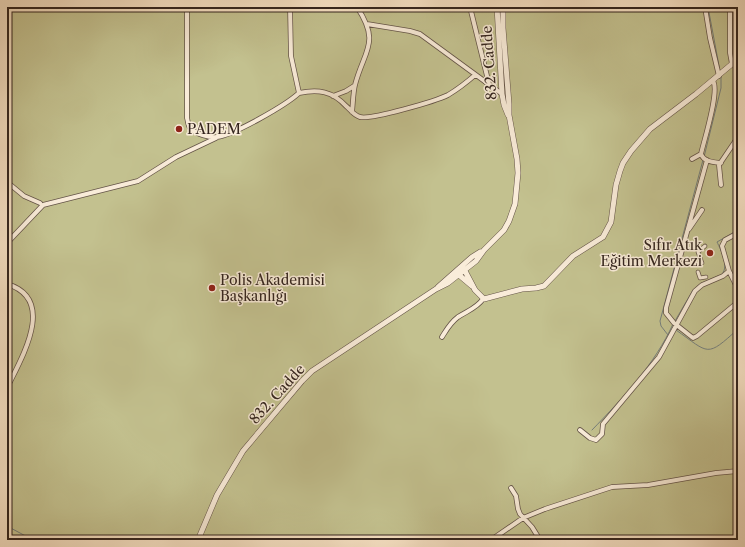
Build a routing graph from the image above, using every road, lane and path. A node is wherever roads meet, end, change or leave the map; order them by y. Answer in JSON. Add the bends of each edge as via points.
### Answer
{"nodes":[{"id":1,"x":187,"y":7,"type":"edge"},
{"id":2,"x":290,"y":7,"type":"edge"},
{"id":3,"x":357,"y":7,"type":"edge"},
{"id":4,"x":470,"y":7,"type":"edge"},
{"id":5,"x":497,"y":7,"type":"edge"},
{"id":6,"x":503,"y":7,"type":"edge"},
{"id":7,"x":705,"y":7,"type":"edge"},
{"id":8,"x":730,"y":7,"type":"edge"},
{"id":9,"x":367,"y":24,"type":"junction"},
{"id":10,"x":738,"y":59,"type":"edge"},
{"id":11,"x":732,"y":64,"type":"junction"},
{"id":12,"x":475,"y":75,"type":"junction"},
{"id":13,"x":719,"y":76,"type":"junction"},
{"id":14,"x":713,"y":81,"type":"junction"},
{"id":15,"x":489,"y":85,"type":"junction"},
{"id":16,"x":354,"y":86,"type":"junction"},
{"id":17,"x":299,"y":93,"type":"junction"},
{"id":18,"x":502,"y":94,"type":"junction"},
{"id":19,"x":333,"y":96,"type":"junction"},
{"id":20,"x":352,"y":113,"type":"junction"},
{"id":21,"x":509,"y":115,"type":"junction"},
{"id":22,"x":738,"y":137,"type":"edge"},
{"id":23,"x":216,"y":138,"type":"junction"},
{"id":24,"x":704,"y":158,"type":"junction"},
{"id":25,"x":692,"y":159,"type":"dead end"},
{"id":26,"x":721,"y":163,"type":"junction"},
{"id":27,"x":7,"y":182,"type":"edge"},
{"id":28,"x":721,"y":185,"type":"dead end"},
{"id":29,"x":40,"y":203,"type":"dead end"},
{"id":30,"x":702,"y":210,"type":"dead end"},
{"id":31,"x":687,"y":232,"type":"junction"},
{"id":32,"x":738,"y":233,"type":"edge"},
{"id":33,"x":7,"y":243,"type":"edge"},
{"id":34,"x":705,"y":246,"type":"dead end"},
{"id":35,"x":702,"y":263,"type":"dead end"},
{"id":36,"x":461,"y":271,"type":"junction"},
{"id":37,"x":729,"y":271,"type":"junction"},
{"id":38,"x":698,"y":272,"type":"dead end"},
{"id":39,"x":706,"y":277,"type":"dead end"},
{"id":40,"x":7,"y":284,"type":"edge"},
{"id":41,"x":738,"y":289,"type":"edge"},
{"id":42,"x":483,"y":299,"type":"junction"},
{"id":43,"x":738,"y":302,"type":"edge"},
{"id":44,"x":674,"y":326,"type":"junction"},
{"id":45,"x":442,"y":337,"type":"dead end"},
{"id":46,"x":7,"y":388,"type":"edge"},
{"id":47,"x":580,"y":430,"type":"dead end"},
{"id":48,"x":738,"y":471,"type":"edge"},
{"id":49,"x":511,"y":488,"type":"dead end"},
{"id":50,"x":523,"y":518,"type":"junction"},
{"id":51,"x":198,"y":540,"type":"edge"},
{"id":52,"x":491,"y":540,"type":"edge"},
{"id":53,"x":540,"y":540,"type":"edge"}],
"edges":[{"from":1,"to":23,"type":"street","via":[[187,118],[189,127],[195,132]]},
{"from":2,"to":17,"type":"street","via":[[291,56]]},
{"from":3,"to":9,"type":"street"},
{"from":4,"to":15,"type":"street"},
{"from":5,"to":18,"type":"street","name":"832. Cadde"},
{"from":6,"to":21,"type":"street","name":"832. Cadde"},
{"from":7,"to":13,"type":"street"},
{"from":8,"to":11,"type":"street"},
{"from":9,"to":12,"type":"street","via":[[420,34]]},
{"from":9,"to":16,"type":"street","via":[[368,49]]},
{"from":10,"to":11,"type":"street"},
{"from":11,"to":13,"type":"street"},
{"from":12,"to":15,"type":"street"},
{"from":12,"to":20,"type":"street","via":[[454,91],[434,101],[371,117],[360,117]]},
{"from":13,"to":14,"type":"street"},
{"from":14,"to":24,"type":"street","via":[[713,104]]},
{"from":14,"to":42,"type":"street","via":[[650,130],[631,151],[620,172],[612,222],[603,237],[573,256],[544,286]]},
{"from":15,"to":18,"type":"street"},
{"from":16,"to":19,"type":"street"},
{"from":16,"to":20,"type":"street"},
{"from":17,"to":19,"type":"street","via":[[320,91]]},
{"from":17,"to":23,"type":"street","via":[[266,115]]},
{"from":18,"to":21,"type":"street","name":"832. Cadde"},
{"from":19,"to":20,"type":"street","via":[[343,102]]},
{"from":21,"to":36,"type":"street","name":"832. Cadde","via":[[518,166],[516,198],[511,216],[507,226],[476,261]]},
{"from":22,"to":26,"type":"street"},
{"from":23,"to":33,"type":"street","via":[[176,157],[138,181],[43,205]]},
{"from":24,"to":25,"type":"street"},
{"from":24,"to":26,"type":"street"},
{"from":24,"to":31,"type":"street"},
{"from":26,"to":28,"type":"street"},
{"from":27,"to":29,"type":"street","via":[[24,196]]},
{"from":30,"to":31,"type":"street"},
{"from":31,"to":44,"type":"street","via":[[666,308]]},
{"from":32,"to":37,"type":"street","via":[[722,244]]},
{"from":34,"to":35,"type":"street","via":[[698,252]]},
{"from":36,"to":42,"type":"street"},
{"from":36,"to":51,"type":"street","name":"832. Cadde","via":[[318,367],[302,381],[243,451],[217,495]]},
{"from":37,"to":41,"type":"street"},
{"from":37,"to":44,"type":"street","via":[[698,288]]},
{"from":38,"to":39,"type":"street","via":[[700,278]]},
{"from":40,"to":46,"type":"street","via":[[25,292],[32,303],[34,317],[24,351]]},
{"from":42,"to":45,"type":"street","via":[[480,304],[448,326]]},
{"from":43,"to":44,"type":"street","via":[[695,338]]},
{"from":44,"to":47,"type":"street","via":[[656,361],[603,424],[600,437],[592,439]]},
{"from":48,"to":50,"type":"street","via":[[648,485],[612,487]]},
{"from":49,"to":50,"type":"street"},
{"from":50,"to":52,"type":"street"},
{"from":50,"to":53,"type":"street"}]}
